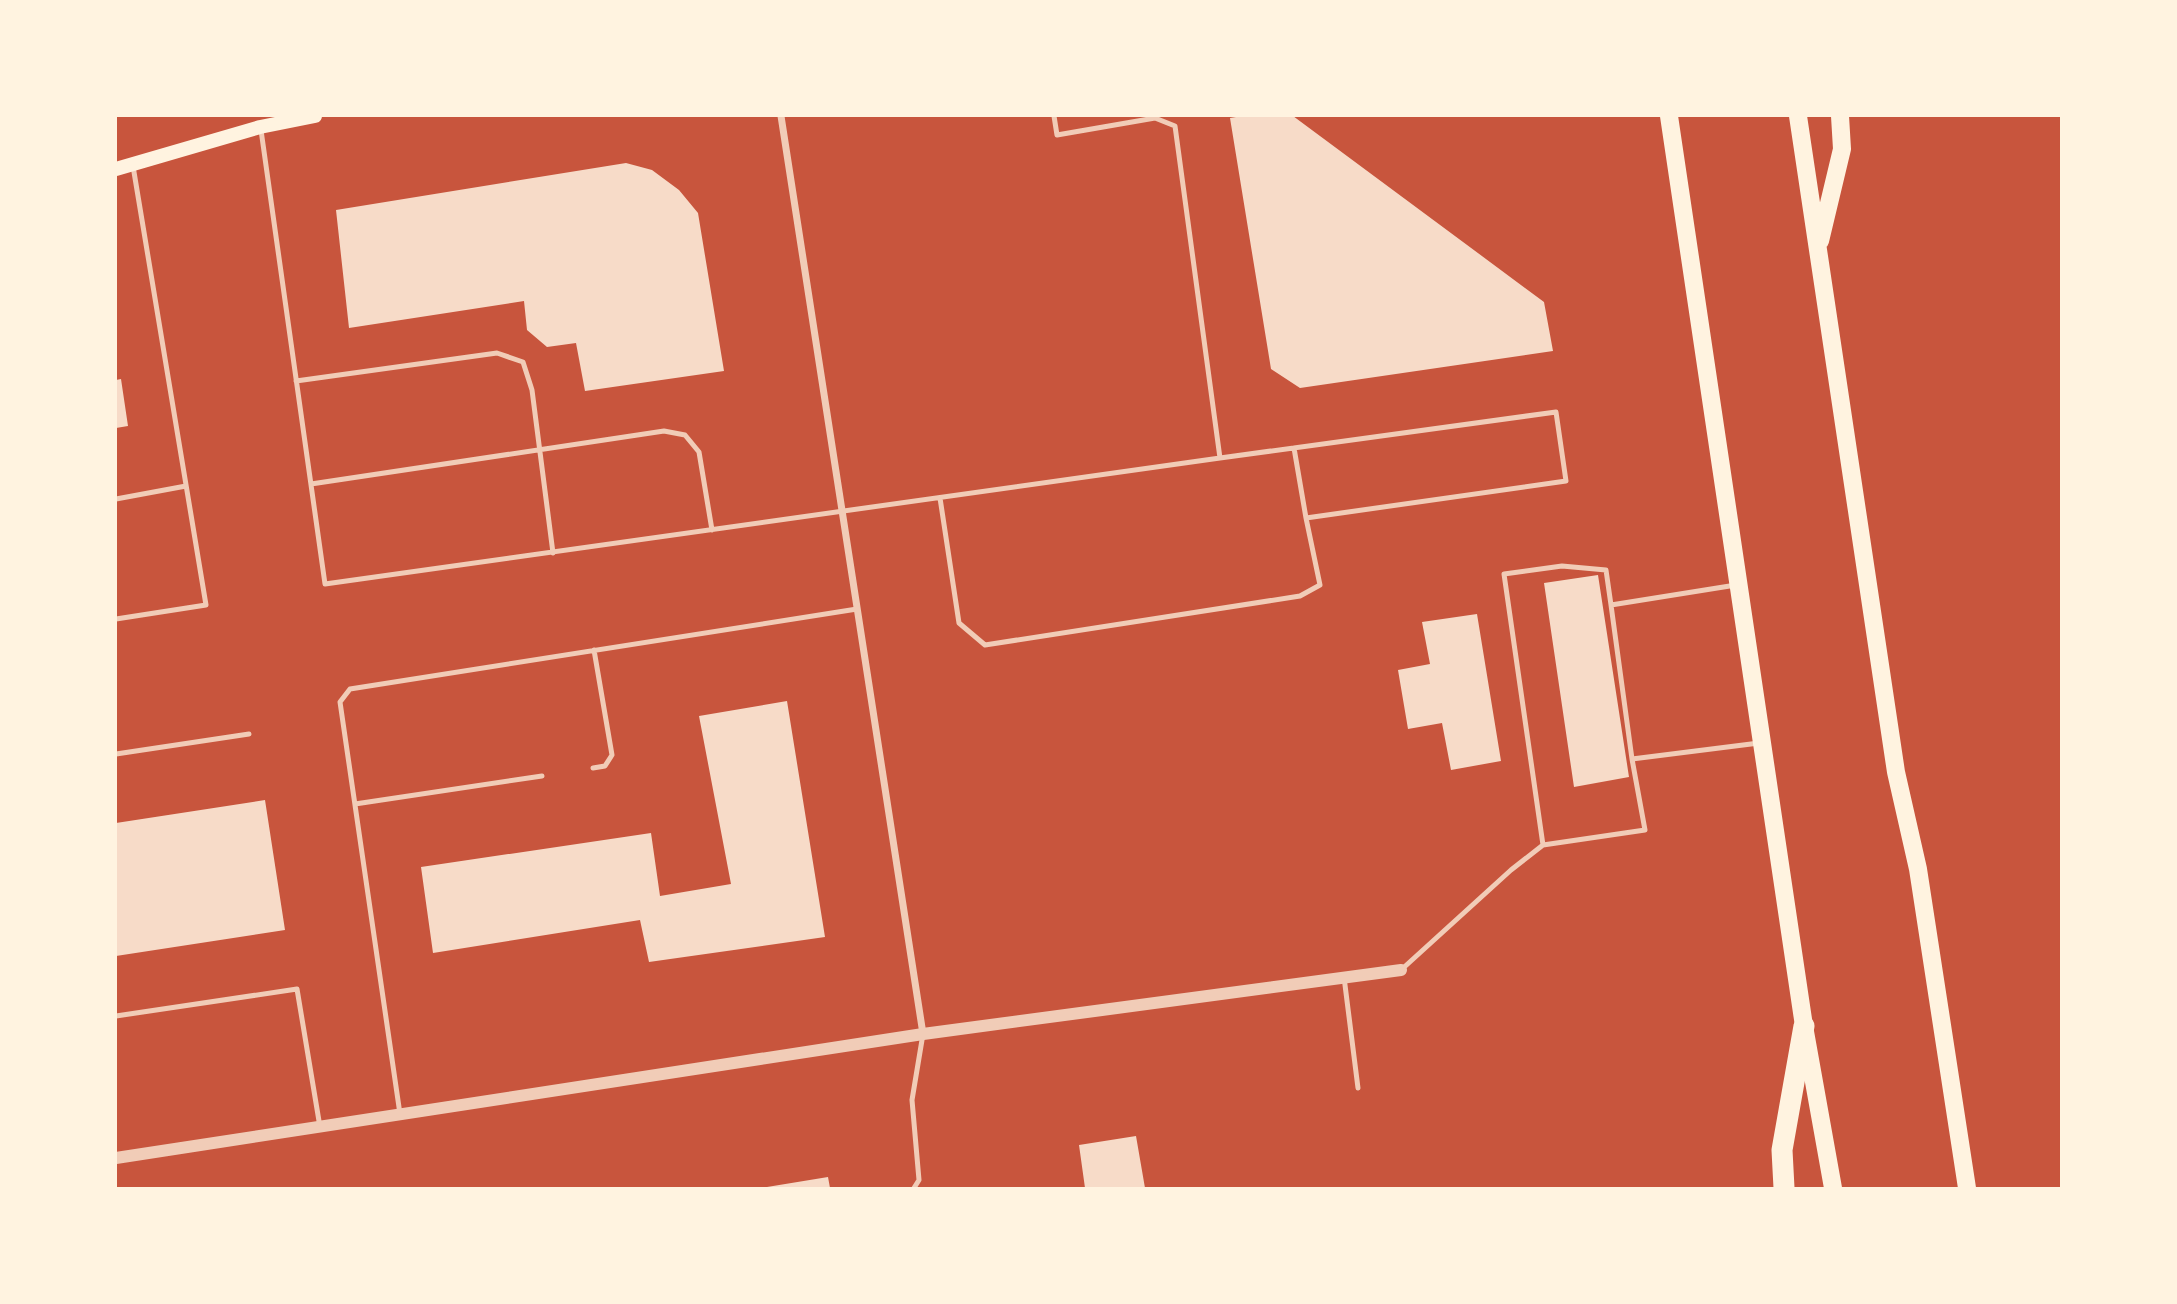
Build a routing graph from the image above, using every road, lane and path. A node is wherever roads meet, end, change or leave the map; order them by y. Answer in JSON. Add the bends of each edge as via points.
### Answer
{"nodes":[{"id":1,"x":315,"y":116,"type":"edge"},
{"id":2,"x":781,"y":116,"type":"edge"},
{"id":3,"x":1054,"y":116,"type":"edge"},
{"id":4,"x":1670,"y":116,"type":"edge"},
{"id":5,"x":1798,"y":116,"type":"edge"},
{"id":6,"x":1840,"y":116,"type":"edge"},
{"id":7,"x":260,"y":127,"type":"junction"},
{"id":8,"x":132,"y":162,"type":"junction"},
{"id":9,"x":116,"y":169,"type":"edge"},
{"id":10,"x":1818,"y":251,"type":"junction"},
{"id":11,"x":296,"y":381,"type":"junction"},
{"id":12,"x":1294,"y":448,"type":"junction"},
{"id":13,"x":540,"y":449,"type":"junction"},
{"id":14,"x":1220,"y":458,"type":"junction"},
{"id":15,"x":311,"y":484,"type":"junction"},
{"id":16,"x":186,"y":486,"type":"junction"},
{"id":17,"x":940,"y":498,"type":"junction"},
{"id":18,"x":116,"y":499,"type":"edge"},
{"id":19,"x":842,"y":512,"type":"junction"},
{"id":20,"x":1306,"y":518,"type":"junction"},
{"id":21,"x":712,"y":530,"type":"junction"},
{"id":22,"x":553,"y":553,"type":"junction"},
{"id":23,"x":1739,"y":584,"type":"junction"},
{"id":24,"x":1611,"y":604,"type":"junction"},
{"id":25,"x":857,"y":609,"type":"junction"},
{"id":26,"x":116,"y":619,"type":"edge"},
{"id":27,"x":594,"y":650,"type":"junction"},
{"id":28,"x":249,"y":734,"type":"dead end"},
{"id":29,"x":1763,"y":742,"type":"junction"},
{"id":30,"x":116,"y":754,"type":"edge"},
{"id":31,"x":1632,"y":759,"type":"junction"},
{"id":32,"x":593,"y":768,"type":"dead end"},
{"id":33,"x":542,"y":776,"type":"dead end"},
{"id":34,"x":355,"y":804,"type":"junction"},
{"id":35,"x":1543,"y":845,"type":"junction"},
{"id":36,"x":1401,"y":970,"type":"joint"},
{"id":37,"x":1344,"y":977,"type":"junction"},
{"id":38,"x":116,"y":1016,"type":"edge"},
{"id":39,"x":1804,"y":1026,"type":"junction"},
{"id":40,"x":923,"y":1034,"type":"junction"},
{"id":41,"x":1358,"y":1088,"type":"dead end"},
{"id":42,"x":400,"y":1114,"type":"junction"},
{"id":43,"x":320,"y":1127,"type":"junction"},
{"id":44,"x":116,"y":1158,"type":"edge"},
{"id":45,"x":914,"y":1188,"type":"edge"},
{"id":46,"x":1784,"y":1188,"type":"edge"},
{"id":47,"x":1833,"y":1188,"type":"edge"},
{"id":48,"x":1967,"y":1188,"type":"edge"}],
"edges":[{"from":1,"to":7,"type":"main road"},
{"from":2,"to":19,"type":"street"},
{"from":3,"to":14,"type":"lane","via":[[1057,135],[1155,118],[1175,127]]},
{"from":4,"to":23,"type":"main road"},
{"from":5,"to":10,"type":"main road"},
{"from":6,"to":10,"type":"main road","via":[[1842,149]]},
{"from":7,"to":8,"type":"main road"},
{"from":7,"to":11,"type":"lane"},
{"from":8,"to":9,"type":"main road"},
{"from":8,"to":16,"type":"lane"},
{"from":10,"to":48,"type":"main road","via":[[1896,772],[1918,869]]},
{"from":11,"to":13,"type":"lane","via":[[497,353],[523,362]]},
{"from":11,"to":15,"type":"lane"},
{"from":12,"to":14,"type":"lane"},
{"from":12,"to":20,"type":"lane"},
{"from":12,"to":20,"type":"lane","via":[[1556,412],[1566,481]]},
{"from":13,"to":15,"type":"lane"},
{"from":13,"to":21,"type":"lane","via":[[664,430],[685,435],[699,452]]},
{"from":13,"to":22,"type":"lane"},
{"from":14,"to":17,"type":"lane"},
{"from":15,"to":22,"type":"lane","via":[[325,584]]},
{"from":16,"to":18,"type":"lane"},
{"from":16,"to":26,"type":"lane","via":[[205,605]]},
{"from":17,"to":19,"type":"lane"},
{"from":17,"to":20,"type":"lane","via":[[959,623],[985,645],[1300,596],[1320,585]]},
{"from":19,"to":21,"type":"lane"},
{"from":19,"to":25,"type":"street"},
{"from":21,"to":22,"type":"lane"},
{"from":23,"to":24,"type":"lane"},
{"from":23,"to":29,"type":"main road"},
{"from":24,"to":31,"type":"lane"},
{"from":24,"to":35,"type":"lane","via":[[1606,570],[1562,566],[1504,574]]},
{"from":25,"to":27,"type":"lane"},
{"from":25,"to":40,"type":"street"},
{"from":27,"to":32,"type":"lane","via":[[612,755],[604,766]]},
{"from":27,"to":34,"type":"lane","via":[[350,689],[340,702]]},
{"from":28,"to":30,"type":"lane"},
{"from":29,"to":31,"type":"lane"},
{"from":29,"to":39,"type":"main road"},
{"from":31,"to":35,"type":"lane","via":[[1645,830]]},
{"from":33,"to":34,"type":"lane"},
{"from":34,"to":42,"type":"lane"},
{"from":35,"to":36,"type":"lane"},
{"from":36,"to":37,"type":"street"},
{"from":37,"to":40,"type":"street"},
{"from":37,"to":41,"type":"lane"},
{"from":38,"to":43,"type":"lane","via":[[297,989]]},
{"from":39,"to":46,"type":"highway","via":[[1782,1150]]},
{"from":39,"to":47,"type":"main road"},
{"from":40,"to":42,"type":"street"},
{"from":40,"to":45,"type":"lane","via":[[912,1100],[919,1181]]},
{"from":42,"to":43,"type":"street"},
{"from":43,"to":44,"type":"street"}]}
